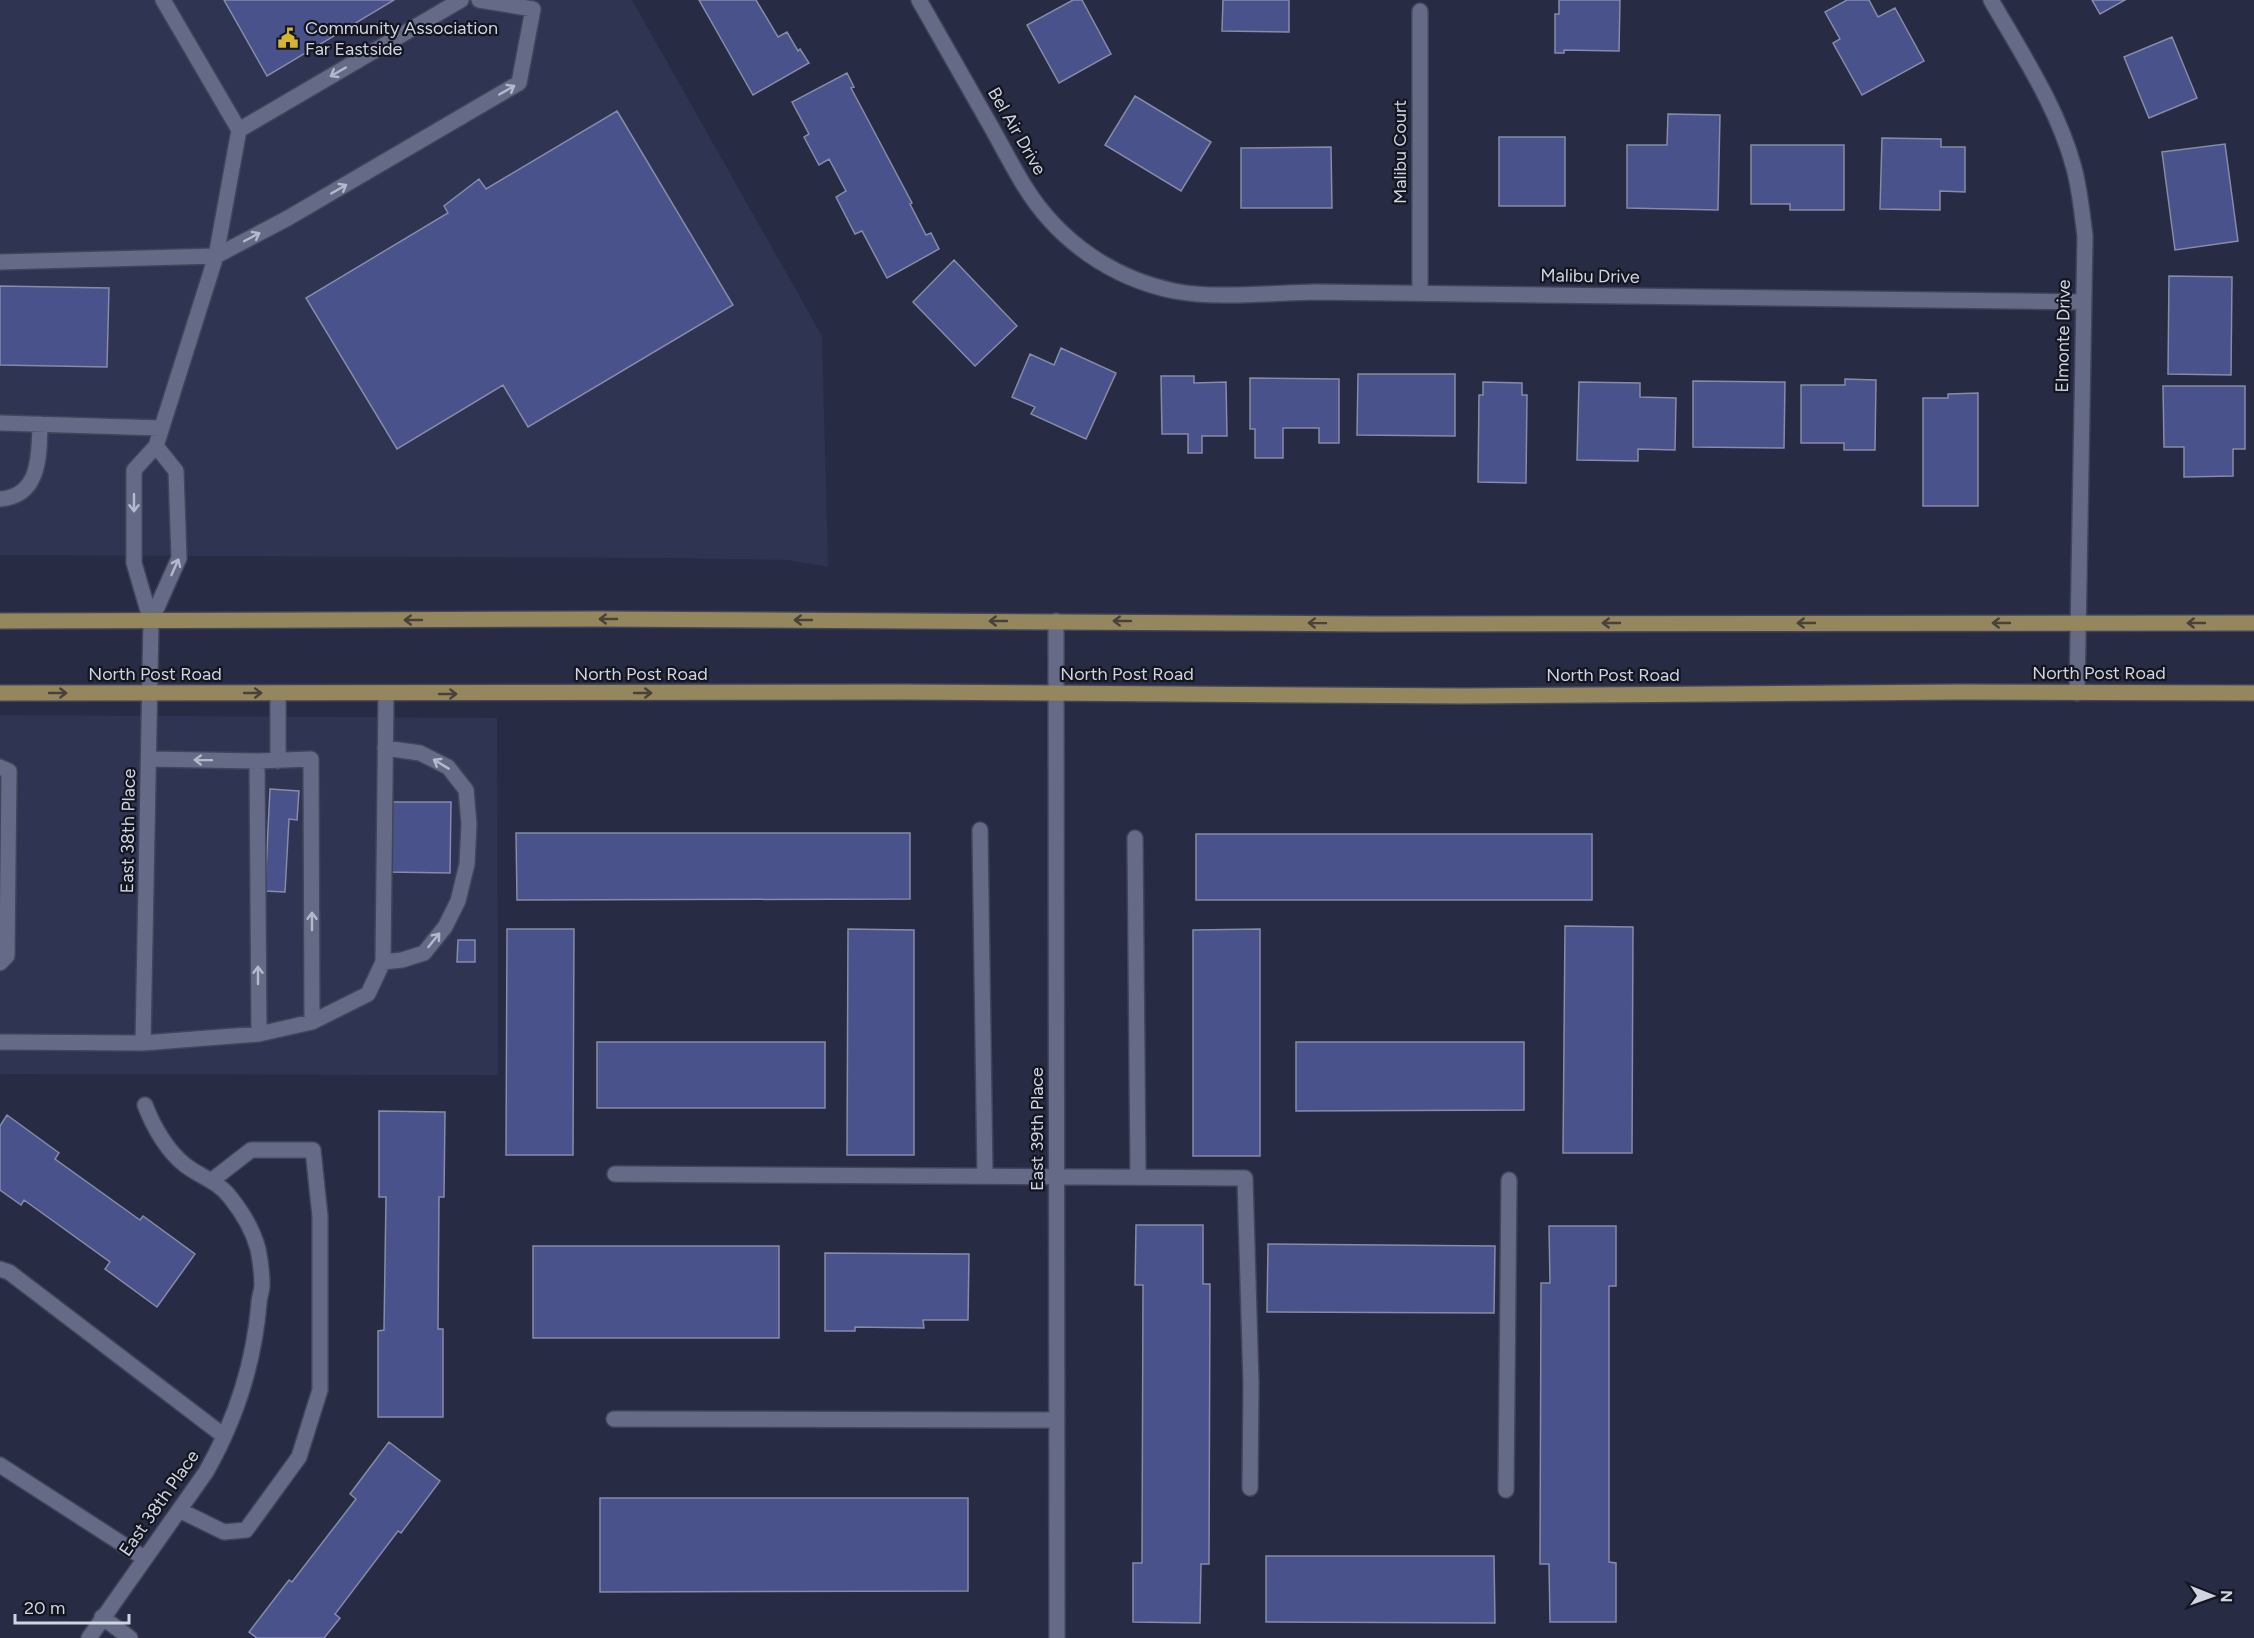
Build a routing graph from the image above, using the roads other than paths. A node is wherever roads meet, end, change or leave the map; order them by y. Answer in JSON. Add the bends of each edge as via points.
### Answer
{"nodes":[{"id":1,"x":163,"y":0,"type":"edge"},
{"id":2,"x":461,"y":0,"type":"edge"},
{"id":3,"x":479,"y":0,"type":"edge"},
{"id":4,"x":919,"y":0,"type":"edge"},
{"id":5,"x":1991,"y":0,"type":"edge"},
{"id":6,"x":538,"y":5,"type":"edge"},
{"id":7,"x":1420,"y":11,"type":"dead end"},
{"id":8,"x":239,"y":130,"type":"junction"},
{"id":9,"x":216,"y":256,"type":"junction"},
{"id":10,"x":0,"y":262,"type":"edge"},
{"id":11,"x":1102,"y":263,"type":"joint"},
{"id":12,"x":1420,"y":293,"type":"junction"},
{"id":13,"x":2083,"y":302,"type":"junction"},
{"id":14,"x":0,"y":423,"type":"edge"},
{"id":15,"x":40,"y":424,"type":"junction"},
{"id":16,"x":160,"y":428,"type":"junction"},
{"id":17,"x":156,"y":446,"type":"junction"},
{"id":18,"x":0,"y":499,"type":"edge"},
{"id":19,"x":0,"y":621,"type":"edge"},
{"id":20,"x":151,"y":621,"type":"junction"},
{"id":21,"x":1056,"y":621,"type":"junction"},
{"id":22,"x":2078,"y":623,"type":"junction"},
{"id":23,"x":2254,"y":623,"type":"edge"},
{"id":24,"x":0,"y":693,"type":"edge"},
{"id":25,"x":149,"y":693,"type":"junction"},
{"id":26,"x":386,"y":693,"type":"junction"},
{"id":27,"x":1056,"y":693,"type":"junction"},
{"id":28,"x":2077,"y":693,"type":"junction"},
{"id":29,"x":2254,"y":693,"type":"edge"},
{"id":30,"x":278,"y":694,"type":"junction"},
{"id":31,"x":385,"y":748,"type":"junction"},
{"id":32,"x":149,"y":759,"type":"junction"},
{"id":33,"x":257,"y":761,"type":"junction"},
{"id":34,"x":278,"y":761,"type":"junction"},
{"id":35,"x":0,"y":767,"type":"edge"},
{"id":36,"x":981,"y":830,"type":"dead end"},
{"id":37,"x":1135,"y":838,"type":"dead end"},
{"id":38,"x":383,"y":962,"type":"junction"},
{"id":39,"x":0,"y":963,"type":"edge"},
{"id":40,"x":312,"y":1022,"type":"junction"},
{"id":41,"x":259,"y":1034,"type":"junction"},
{"id":42,"x":0,"y":1042,"type":"edge"},
{"id":43,"x":143,"y":1043,"type":"junction"},
{"id":44,"x":145,"y":1105,"type":"dead end"},
{"id":45,"x":615,"y":1174,"type":"dead end"},
{"id":46,"x":985,"y":1176,"type":"junction"},
{"id":47,"x":1057,"y":1176,"type":"junction"},
{"id":48,"x":1138,"y":1176,"type":"junction"},
{"id":49,"x":1509,"y":1179,"type":"dead end"},
{"id":50,"x":211,"y":1181,"type":"junction"},
{"id":51,"x":0,"y":1269,"type":"edge"},
{"id":52,"x":614,"y":1419,"type":"dead end"},
{"id":53,"x":1057,"y":1420,"type":"junction"},
{"id":54,"x":224,"y":1436,"type":"junction"},
{"id":55,"x":0,"y":1465,"type":"edge"},
{"id":56,"x":1250,"y":1488,"type":"dead end"},
{"id":57,"x":1506,"y":1490,"type":"dead end"},
{"id":58,"x":179,"y":1510,"type":"junction"},
{"id":59,"x":144,"y":1558,"type":"junction"},
{"id":60,"x":102,"y":1617,"type":"junction"},
{"id":61,"x":89,"y":1638,"type":"edge"},
{"id":62,"x":130,"y":1638,"type":"edge"},
{"id":63,"x":1057,"y":1638,"type":"edge"}],
"edges":[{"from":1,"to":8,"type":"street"},
{"from":2,"to":8,"type":"street","one_way":true},
{"from":3,"to":6,"type":"street"},
{"from":4,"to":11,"type":"street","name":"Bel Air Drive","via":[[1024,187],[1055,226]]},
{"from":5,"to":13,"type":"street","name":"Elmonte Drive","via":[[2051,107],[2075,170],[2085,236]]},
{"from":9,"to":6,"type":"street","one_way":true,"via":[[519,83]]},
{"from":7,"to":12,"type":"street","name":"Malibu Court"},
{"from":8,"to":9,"type":"street"},
{"from":9,"to":10,"type":"street"},
{"from":9,"to":16,"type":"street"},
{"from":11,"to":12,"type":"street","name":"Malibu Drive","via":[[1155,286],[1198,293]]},
{"from":12,"to":13,"type":"street","name":"Malibu Drive"},
{"from":13,"to":22,"type":"street","name":"Elmonte Drive"},
{"from":14,"to":15,"type":"street"},
{"from":15,"to":16,"type":"street"},
{"from":15,"to":18,"type":"street","via":[[38,470],[17,494]]},
{"from":16,"to":17,"type":"street"},
{"from":17,"to":20,"type":"street","one_way":true,"via":[[134,470],[134,564]]},
{"from":20,"to":17,"type":"street","one_way":true,"via":[[179,558],[176,471]]},
{"from":19,"to":20,"type":"main road"},
{"from":21,"to":20,"type":"main road","one_way":true},
{"from":20,"to":25,"type":"street","name":"East 38th Place"},
{"from":22,"to":21,"type":"main road","one_way":true},
{"from":21,"to":27,"type":"street","name":"East 39th Place"},
{"from":23,"to":22,"type":"main road","one_way":true},
{"from":22,"to":28,"type":"street","name":"Elmonte Drive"},
{"from":24,"to":25,"type":"main road","name":"North Post Road","one_way":true},
{"from":25,"to":30,"type":"main road","name":"North Post Road","one_way":true},
{"from":25,"to":32,"type":"street","name":"East 38th Place"},
{"from":26,"to":27,"type":"main road","name":"North Post Road","one_way":true},
{"from":26,"to":30,"type":"main road","name":"North Post Road"},
{"from":26,"to":31,"type":"street"},
{"from":27,"to":28,"type":"main road","name":"North Post Road"},
{"from":27,"to":47,"type":"street","name":"East 39th Place"},
{"from":28,"to":29,"type":"main road","name":"North Post Road"},
{"from":30,"to":34,"type":"street"},
{"from":31,"to":38,"type":"street"},
{"from":38,"to":31,"type":"street","one_way":true,"via":[[424,953],[445,927],[458,901],[469,824],[466,790],[448,767],[420,753]]},
{"from":33,"to":32,"type":"street","one_way":true},
{"from":32,"to":43,"type":"street","name":"East 38th Place"},
{"from":33,"to":34,"type":"street"},
{"from":41,"to":33,"type":"street","one_way":true},
{"from":40,"to":34,"type":"street","one_way":true,"via":[[311,759]]},
{"from":35,"to":39,"type":"street","via":[[9,771],[9,783],[7,956]]},
{"from":36,"to":46,"type":"street"},
{"from":37,"to":48,"type":"street"},
{"from":38,"to":40,"type":"street","via":[[368,994]]},
{"from":40,"to":41,"type":"street"},
{"from":41,"to":43,"type":"street"},
{"from":42,"to":43,"type":"street"},
{"from":44,"to":50,"type":"street","name":"East 38th Place","via":[[175,1156]]},
{"from":45,"to":46,"type":"street"},
{"from":46,"to":47,"type":"street"},
{"from":47,"to":48,"type":"street"},
{"from":47,"to":53,"type":"street","name":"East 39th Place"},
{"from":48,"to":56,"type":"street","via":[[1245,1178]]},
{"from":49,"to":57,"type":"street"},
{"from":50,"to":54,"type":"street","name":"East 38th Place","via":[[231,1197],[250,1227],[258,1249],[262,1284],[249,1373]]},
{"from":50,"to":58,"type":"street","via":[[251,1150],[313,1150],[320,1216],[320,1390],[299,1457],[246,1530],[224,1532]]},
{"from":51,"to":54,"type":"street"},
{"from":52,"to":53,"type":"street"},
{"from":53,"to":63,"type":"street","name":"East 39th Place"},
{"from":54,"to":58,"type":"street","name":"East 38th Place","via":[[206,1472]]},
{"from":55,"to":59,"type":"street"},
{"from":58,"to":59,"type":"street","name":"East 38th Place"},
{"from":59,"to":60,"type":"street","name":"East 38th Place"},
{"from":60,"to":61,"type":"street","name":"East 38th Place"},
{"from":60,"to":62,"type":"street"}]}
